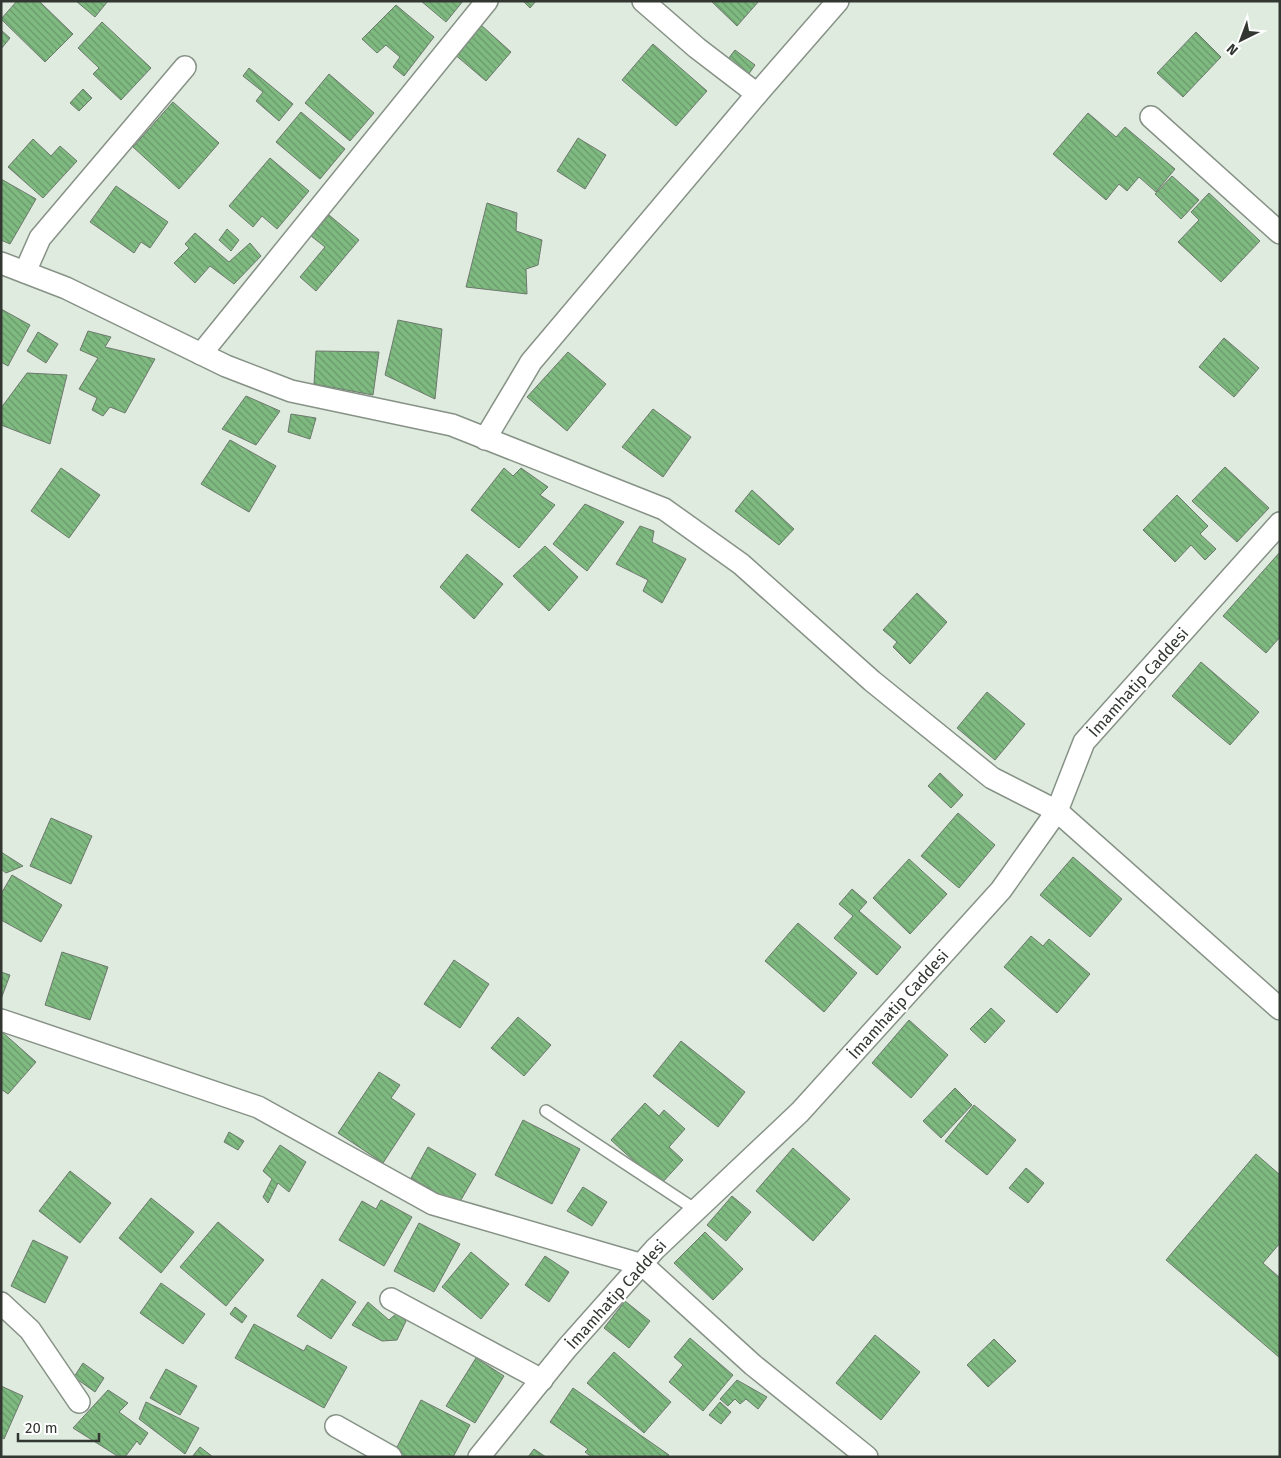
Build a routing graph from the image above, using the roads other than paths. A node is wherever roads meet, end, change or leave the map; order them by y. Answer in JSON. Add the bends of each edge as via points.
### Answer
{"nodes":[{"id":1,"x":487,"y":1,"type":"edge"},
{"id":2,"x":643,"y":1,"type":"edge"},
{"id":3,"x":838,"y":1,"type":"edge"},
{"id":4,"x":185,"y":67,"type":"dead end"},
{"id":5,"x":757,"y":94,"type":"junction"},
{"id":6,"x":1151,"y":117,"type":"dead end"},
{"id":7,"x":1280,"y":233,"type":"edge"},
{"id":8,"x":1,"y":263,"type":"edge"},
{"id":9,"x":25,"y":272,"type":"junction"},
{"id":10,"x":201,"y":354,"type":"junction"},
{"id":11,"x":484,"y":439,"type":"junction"},
{"id":12,"x":1280,"y":523,"type":"edge"},
{"id":13,"x":1057,"y":811,"type":"junction"},
{"id":14,"x":1280,"y":1009,"type":"edge"},
{"id":15,"x":1,"y":1020,"type":"edge"},
{"id":16,"x":546,"y":1111,"type":"dead end"},
{"id":17,"x":696,"y":1210,"type":"junction"},
{"id":18,"x":643,"y":1265,"type":"junction"},
{"id":19,"x":391,"y":1299,"type":"dead end"},
{"id":20,"x":1,"y":1303,"type":"edge"},
{"id":21,"x":542,"y":1380,"type":"junction"},
{"id":22,"x":79,"y":1402,"type":"dead end"},
{"id":23,"x":336,"y":1426,"type":"dead end"},
{"id":24,"x":391,"y":1457,"type":"edge"},
{"id":25,"x":479,"y":1457,"type":"edge"},
{"id":26,"x":867,"y":1457,"type":"edge"}],
"edges":[{"from":1,"to":10,"type":"street"},
{"from":2,"to":5,"type":"street"},
{"from":3,"to":5,"type":"street"},
{"from":4,"to":9,"type":"street","via":[[40,238]]},
{"from":5,"to":11,"type":"street","via":[[531,362]]},
{"from":6,"to":7,"type":"street"},
{"from":8,"to":9,"type":"street"},
{"from":9,"to":10,"type":"street","via":[[66,288]]},
{"from":10,"to":11,"type":"street","via":[[292,391],[452,425]]},
{"from":11,"to":13,"type":"street","via":[[664,509],[741,564],[872,680],[992,778]]},
{"from":12,"to":13,"type":"street","name":"İmamhatip Caddesi","via":[[1084,742]]},
{"from":13,"to":14,"type":"street"},
{"from":13,"to":17,"type":"street","name":"İmamhatip Caddesi","via":[[1000,890],[934,966],[800,1112]]},
{"from":15,"to":18,"type":"street","via":[[258,1107],[433,1204]]},
{"from":16,"to":17,"type":"lane"},
{"from":17,"to":18,"type":"street","name":"İmamhatip Caddesi"},
{"from":18,"to":21,"type":"street","name":"İmamhatip Caddesi"},
{"from":18,"to":26,"type":"street","via":[[753,1365]]},
{"from":19,"to":21,"type":"street"},
{"from":20,"to":22,"type":"street","via":[[30,1330]]},
{"from":21,"to":25,"type":"street","name":"İmamhatip Caddesi"},
{"from":23,"to":24,"type":"street"}]}
